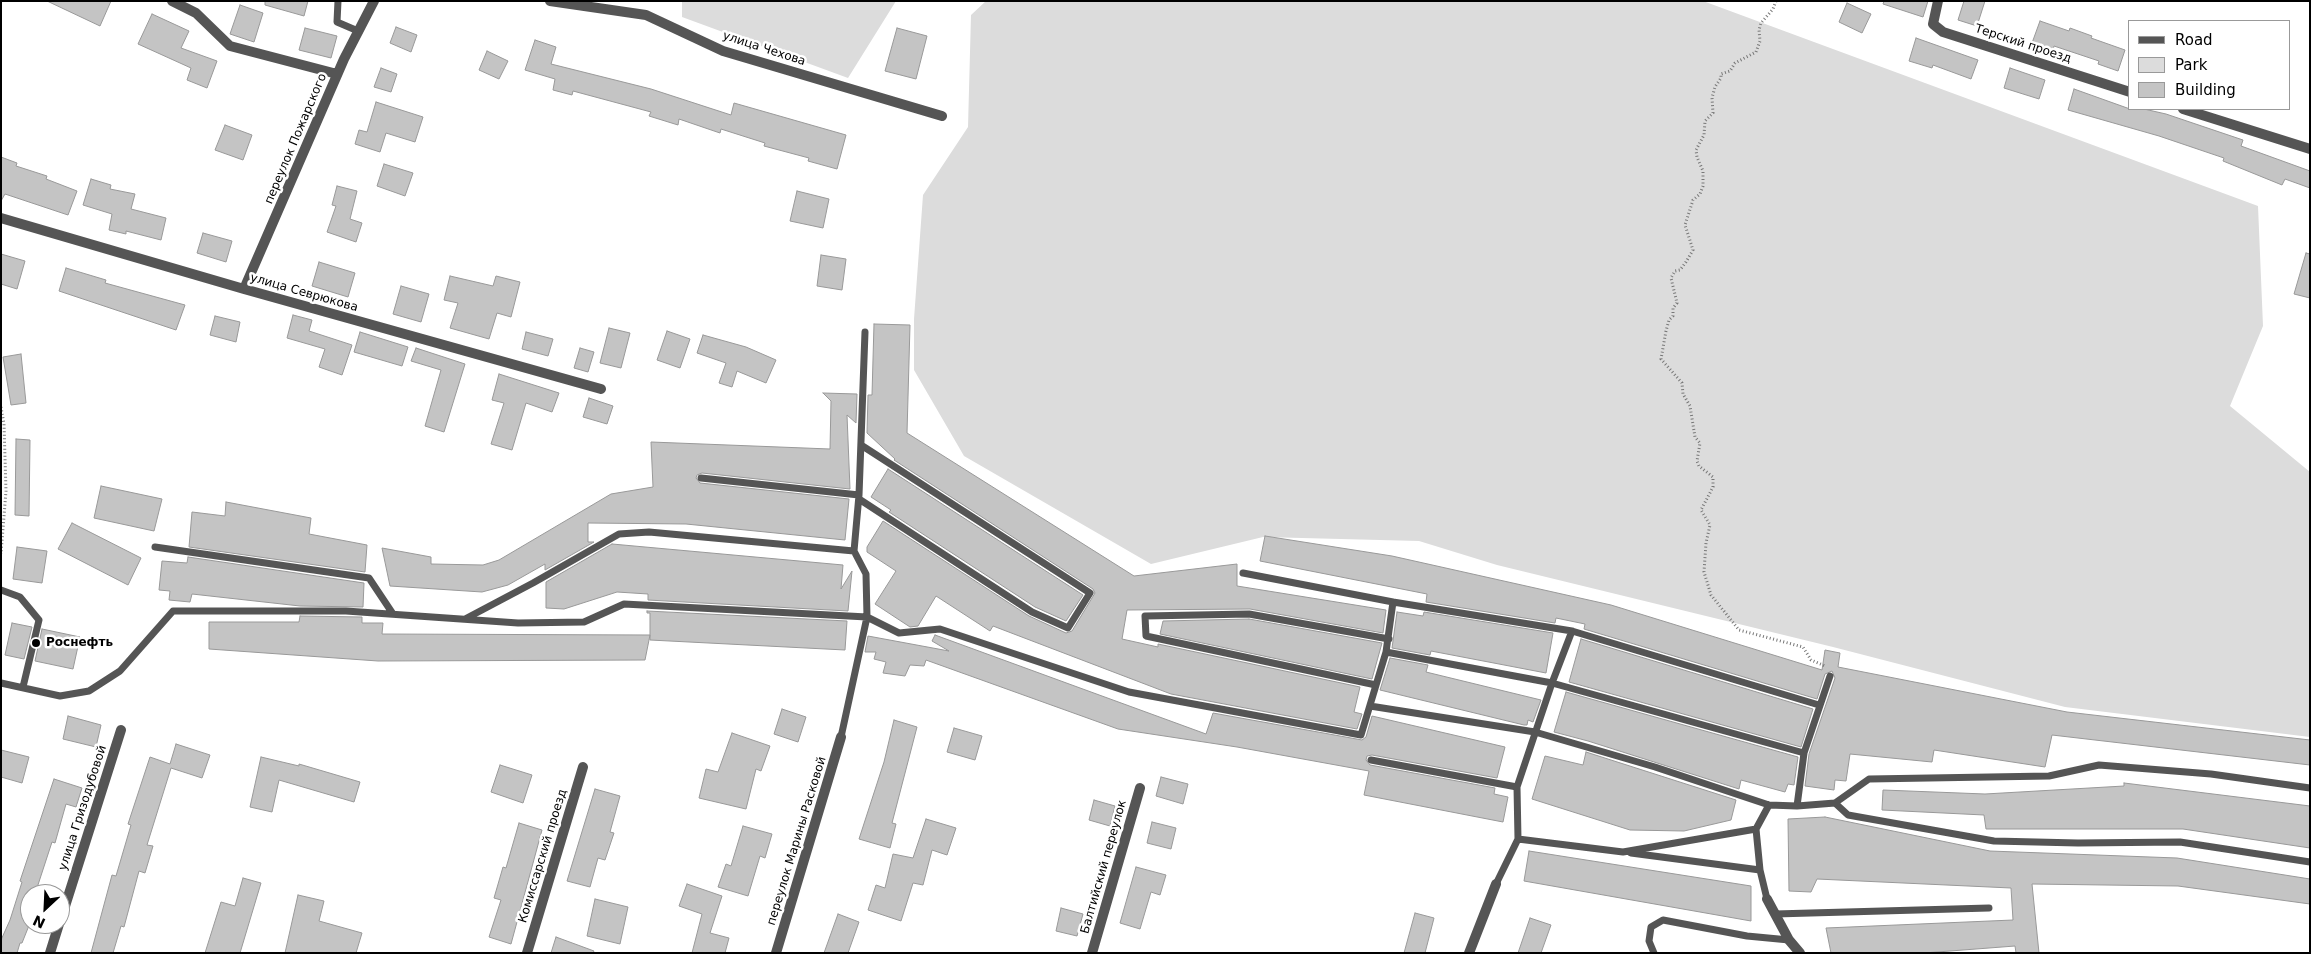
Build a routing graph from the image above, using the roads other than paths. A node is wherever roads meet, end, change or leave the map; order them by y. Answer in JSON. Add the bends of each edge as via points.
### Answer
{"nodes":[{"id":1,"x":172,"y":1,"type":"edge"},
{"id":2,"x":338,"y":1,"type":"edge"},
{"id":3,"x":374,"y":1,"type":"edge"},
{"id":4,"x":550,"y":1,"type":"edge"},
{"id":5,"x":1938,"y":1,"type":"edge"},
{"id":6,"x":358,"y":31,"type":"junction"},
{"id":7,"x":337,"y":74,"type":"junction"},
{"id":8,"x":2128,"y":91,"type":"edge"},
{"id":9,"x":2186,"y":110,"type":"edge"},
{"id":10,"x":942,"y":116,"type":"dead end"},
{"id":11,"x":2310,"y":149,"type":"edge"},
{"id":12,"x":1,"y":218,"type":"edge"},
{"id":13,"x":244,"y":289,"type":"junction"},
{"id":14,"x":865,"y":332,"type":"dead end"},
{"id":15,"x":601,"y":389,"type":"dead end"},
{"id":16,"x":861,"y":445,"type":"junction"},
{"id":17,"x":702,"y":478,"type":"dead end"},
{"id":18,"x":859,"y":497,"type":"junction"},
{"id":19,"x":155,"y":547,"type":"dead end"},
{"id":20,"x":854,"y":551,"type":"junction"},
{"id":21,"x":1243,"y":574,"type":"dead end"},
{"id":22,"x":1,"y":590,"type":"edge"},
{"id":23,"x":1393,"y":602,"type":"junction"},
{"id":24,"x":392,"y":614,"type":"junction"},
{"id":25,"x":867,"y":617,"type":"junction"},
{"id":26,"x":464,"y":619,"type":"junction"},
{"id":27,"x":1572,"y":631,"type":"junction"},
{"id":28,"x":1389,"y":639,"type":"junction"},
{"id":29,"x":1386,"y":652,"type":"junction"},
{"id":30,"x":1830,"y":676,"type":"road end"},
{"id":31,"x":1,"y":683,"type":"edge"},
{"id":32,"x":1552,"y":683,"type":"junction"},
{"id":33,"x":1376,"y":685,"type":"junction"},
{"id":34,"x":23,"y":686,"type":"junction"},
{"id":35,"x":1819,"y":705,"type":"junction"},
{"id":36,"x":1370,"y":706,"type":"junction"},
{"id":37,"x":120,"y":730,"type":"dead end"},
{"id":38,"x":1535,"y":732,"type":"junction"},
{"id":39,"x":841,"y":737,"type":"joint"},
{"id":40,"x":1804,"y":753,"type":"junction"},
{"id":41,"x":1371,"y":760,"type":"dead end"},
{"id":42,"x":583,"y":767,"type":"dead end"},
{"id":43,"x":1517,"y":787,"type":"junction"},
{"id":44,"x":1140,"y":788,"type":"dead end"},
{"id":45,"x":2310,"y":788,"type":"edge"},
{"id":46,"x":1836,"y":803,"type":"junction"},
{"id":47,"x":1769,"y":805,"type":"junction"},
{"id":48,"x":1797,"y":806,"type":"junction"},
{"id":49,"x":1756,"y":830,"type":"junction"},
{"id":50,"x":1518,"y":839,"type":"junction"},
{"id":51,"x":1623,"y":852,"type":"junction"},
{"id":52,"x":2310,"y":862,"type":"edge"},
{"id":53,"x":1760,"y":870,"type":"junction"},
{"id":54,"x":1496,"y":884,"type":"joint"},
{"id":55,"x":70,"y":891,"type":"edge"},
{"id":56,"x":1767,"y":899,"type":"joint"},
{"id":57,"x":1989,"y":908,"type":"dead end"},
{"id":58,"x":1775,"y":914,"type":"junction"},
{"id":59,"x":56,"y":934,"type":"edge"},
{"id":60,"x":1789,"y":940,"type":"junction"},
{"id":61,"x":50,"y":953,"type":"edge"},
{"id":62,"x":527,"y":953,"type":"edge"},
{"id":63,"x":776,"y":953,"type":"edge"},
{"id":64,"x":1092,"y":953,"type":"edge"},
{"id":65,"x":1469,"y":953,"type":"edge"},
{"id":66,"x":1654,"y":953,"type":"edge"},
{"id":67,"x":1800,"y":953,"type":"edge"}],
"edges":[{"from":1,"to":7,"type":"street","via":[[196,13],[230,46]]},
{"from":2,"to":6,"type":"lane","via":[[338,22]]},
{"from":3,"to":6,"type":"street","name":"переулок Пожарского"},
{"from":4,"to":10,"type":"street","name":"улица Чехова","via":[[646,15],[723,51]]},
{"from":5,"to":8,"type":"street","name":"Терский проезд","via":[[1933,24],[1943,32]]},
{"from":6,"to":7,"type":"street","name":"переулок Пожарского"},
{"from":7,"to":13,"type":"street","name":"переулок Пожарского"},
{"from":9,"to":11,"type":"street"},
{"from":12,"to":13,"type":"street","name":"улица Севрюкова"},
{"from":13,"to":15,"type":"street","name":"улица Севрюкова"},
{"from":14,"to":16,"type":"lane"},
{"from":16,"to":18,"type":"lane"},
{"from":16,"to":18,"type":"lane","via":[[1090,593],[1068,628],[1032,612]]},
{"from":17,"to":18,"type":"lane"},
{"from":18,"to":20,"type":"lane"},
{"from":19,"to":24,"type":"lane","via":[[369,578]]},
{"from":20,"to":25,"type":"lane","via":[[866,574]]},
{"from":20,"to":26,"type":"lane","via":[[649,532],[620,534]]},
{"from":21,"to":23,"type":"lane"},
{"from":22,"to":34,"type":"lane","via":[[20,597],[39,620]]},
{"from":23,"to":27,"type":"lane"},
{"from":23,"to":28,"type":"lane"},
{"from":24,"to":26,"type":"lane"},
{"from":24,"to":34,"type":"lane","via":[[173,611],[120,670],[89,691],[60,696]]},
{"from":25,"to":26,"type":"lane","via":[[624,604],[584,622],[518,623]]},
{"from":25,"to":36,"type":"lane","via":[[899,633],[940,629],[1129,692],[1361,735]]},
{"from":25,"to":39,"type":"lane"},
{"from":27,"to":32,"type":"lane"},
{"from":27,"to":35,"type":"lane"},
{"from":28,"to":29,"type":"lane"},
{"from":28,"to":33,"type":"lane","via":[[1249,614],[1145,616],[1146,636]]},
{"from":29,"to":32,"type":"lane"},
{"from":29,"to":33,"type":"lane"},
{"from":30,"to":35,"type":"lane"},
{"from":31,"to":34,"type":"lane"},
{"from":32,"to":38,"type":"lane"},
{"from":32,"to":40,"type":"lane"},
{"from":33,"to":36,"type":"lane"},
{"from":35,"to":40,"type":"lane"},
{"from":36,"to":38,"type":"lane"},
{"from":37,"to":55,"type":"street","name":"улица Гризодубовой"},
{"from":38,"to":43,"type":"lane"},
{"from":38,"to":47,"type":"lane"},
{"from":39,"to":63,"type":"street","name":"переулок Марины Расковой"},
{"from":40,"to":48,"type":"lane"},
{"from":41,"to":43,"type":"lane"},
{"from":42,"to":62,"type":"street","name":"Комиссарский проезд"},
{"from":43,"to":50,"type":"lane"},
{"from":44,"to":64,"type":"street","name":"Балтийский переулок"},
{"from":45,"to":46,"type":"lane","via":[[2211,774],[2099,765],[2049,776],[1869,779]]},
{"from":46,"to":48,"type":"lane"},
{"from":46,"to":52,"type":"lane","via":[[1848,815],[1994,840],[2180,842]]},
{"from":47,"to":48,"type":"lane"},
{"from":47,"to":49,"type":"lane"},
{"from":49,"to":51,"type":"lane"},
{"from":49,"to":53,"type":"lane"},
{"from":50,"to":51,"type":"lane"},
{"from":50,"to":54,"type":"lane"},
{"from":51,"to":53,"type":"lane"},
{"from":53,"to":56,"type":"lane"},
{"from":54,"to":65,"type":"street"},
{"from":56,"to":58,"type":"street"},
{"from":57,"to":58,"type":"lane"},
{"from":58,"to":60,"type":"street"},
{"from":59,"to":61,"type":"street","name":"улица Гризодубовой"},
{"from":60,"to":66,"type":"lane","via":[[1747,936],[1663,920],[1651,927],[1649,941]]},
{"from":60,"to":67,"type":"street"}]}
